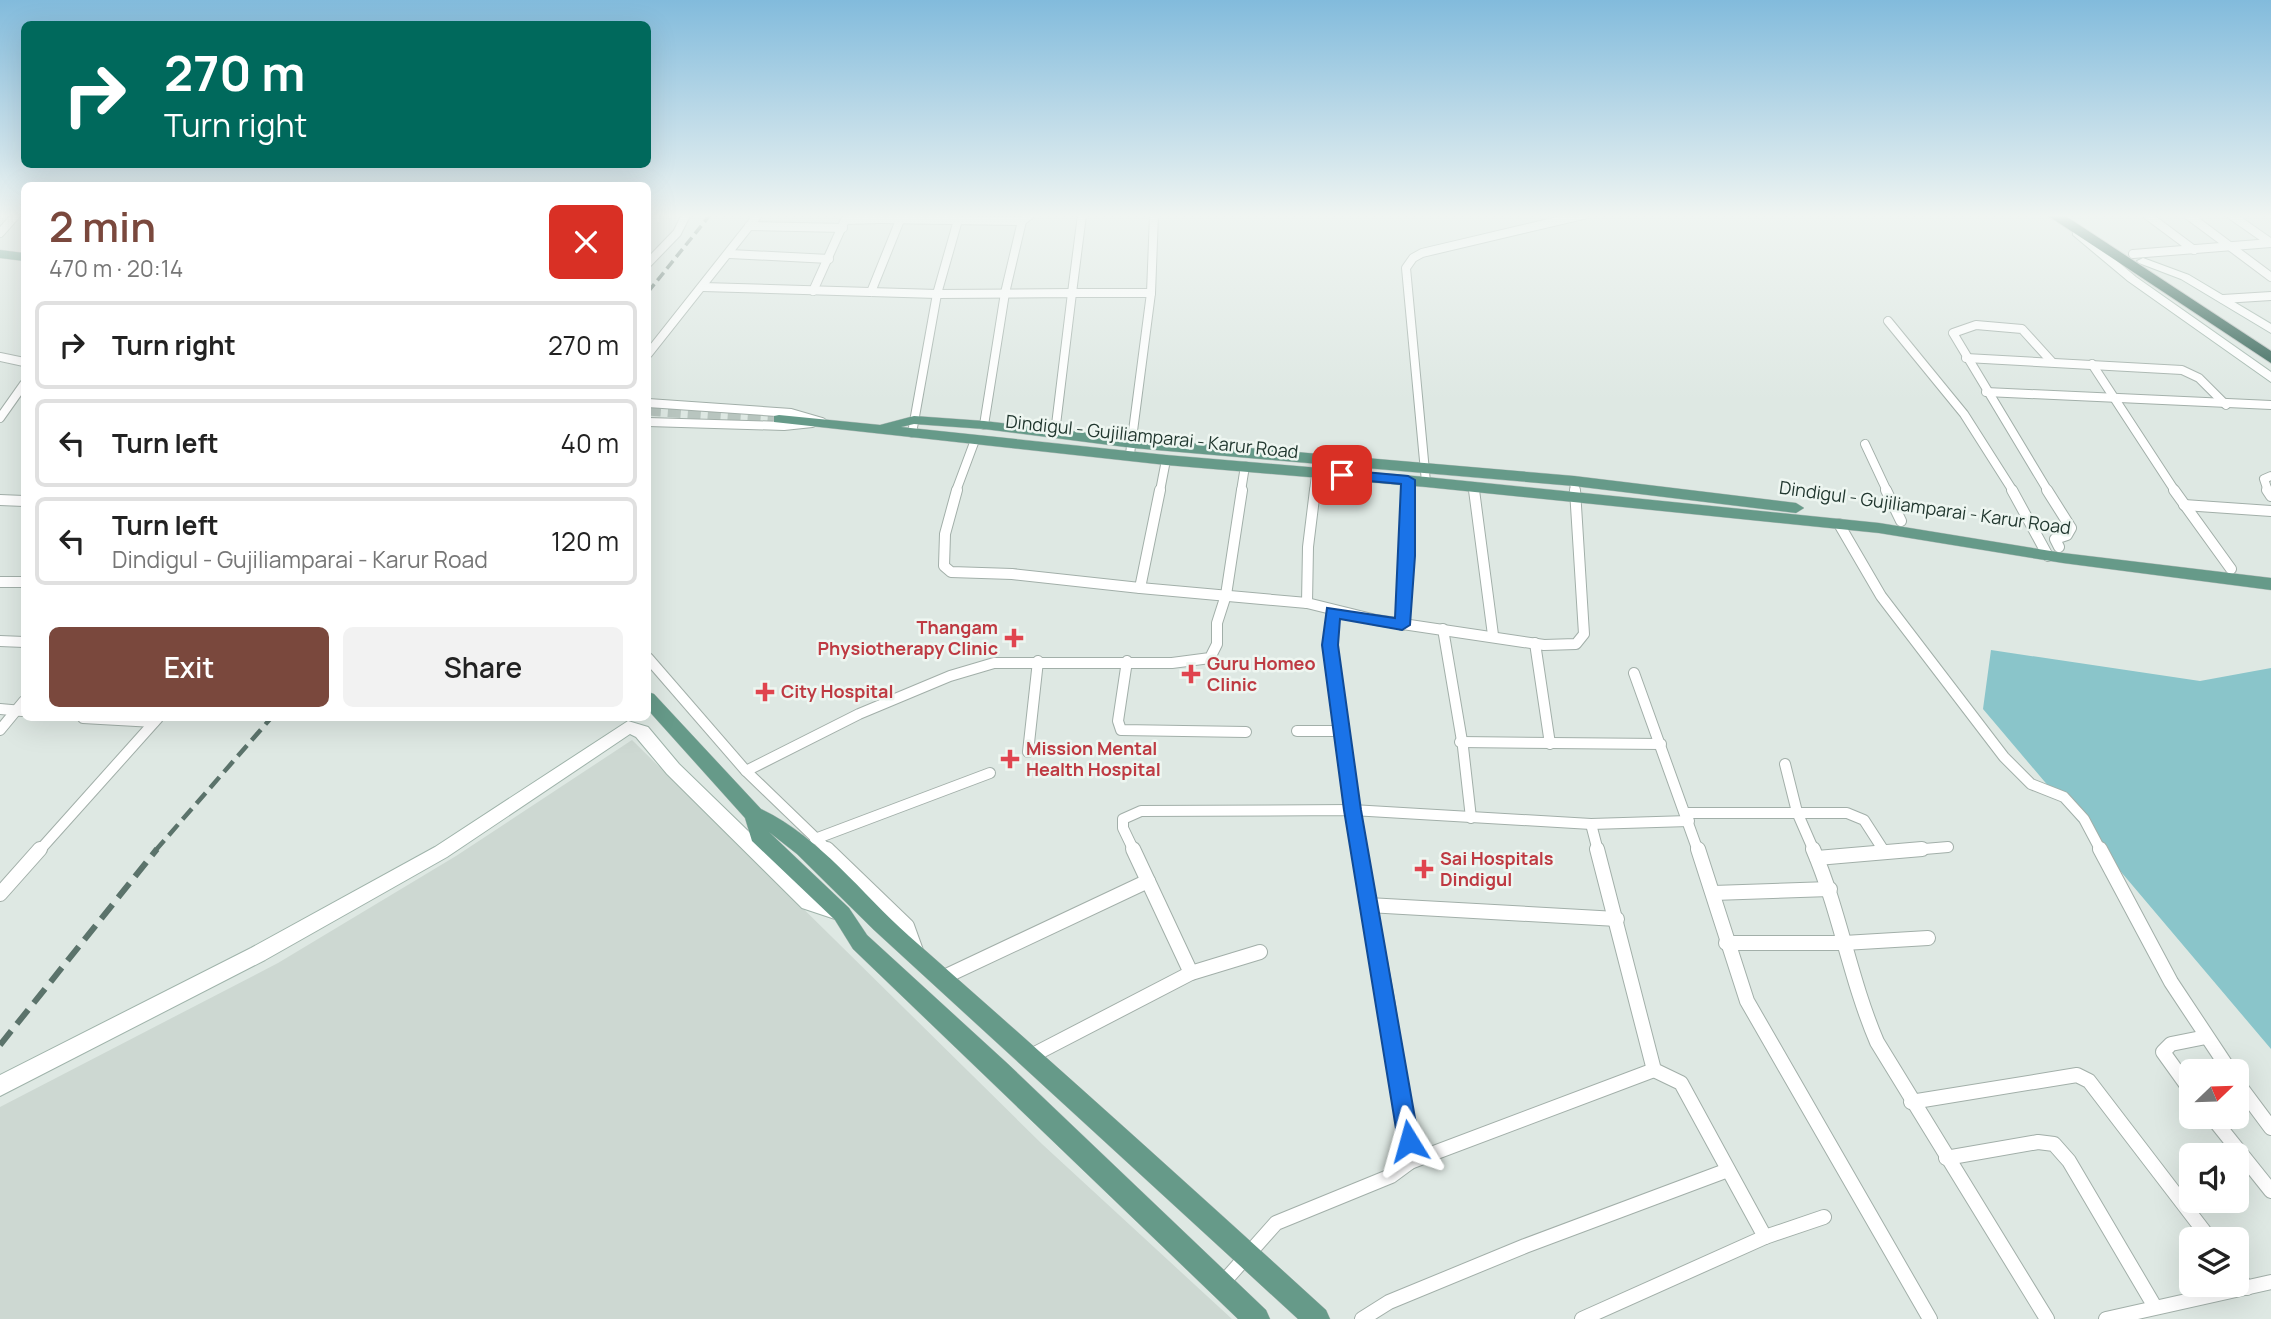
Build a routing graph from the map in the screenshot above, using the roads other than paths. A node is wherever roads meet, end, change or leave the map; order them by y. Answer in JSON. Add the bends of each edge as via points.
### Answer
{"nodes":[{"id":1,"x":712,"y":277,"type":"edge"},
{"id":2,"x":820,"y":277,"type":"edge"},
{"id":3,"x":878,"y":277,"type":"edge"},
{"id":4,"x":942,"y":277,"type":"edge"},
{"id":5,"x":1009,"y":277,"type":"edge"},
{"id":6,"x":1074,"y":277,"type":"edge"},
{"id":7,"x":1152,"y":277,"type":"edge"},
{"id":8,"x":1407,"y":277,"type":"edge"},
{"id":9,"x":2129,"y":277,"type":"edge"},
{"id":10,"x":2151,"y":277,"type":"edge"},
{"id":11,"x":2167,"y":277,"type":"edge"},
{"id":12,"x":2186,"y":277,"type":"edge"},
{"id":13,"x":703,"y":287,"type":"junction"},
{"id":14,"x":813,"y":291,"type":"junction"},
{"id":15,"x":872,"y":292,"type":"junction"},
{"id":16,"x":937,"y":293,"type":"junction"},
{"id":17,"x":1005,"y":293,"type":"junction"},
{"id":18,"x":1072,"y":293,"type":"junction"},
{"id":19,"x":1151,"y":293,"type":"junction"},
{"id":20,"x":2271,"y":296,"type":"edge"},
{"id":21,"x":2223,"y":299,"type":"junction"},
{"id":22,"x":1888,"y":321,"type":"dead end"},
{"id":23,"x":2269,"y":327,"type":"edge"},
{"id":24,"x":2271,"y":344,"type":"edge"},
{"id":25,"x":651,"y":350,"type":"edge"},
{"id":26,"x":0,"y":357,"type":"edge"},
{"id":27,"x":1966,"y":358,"type":"junction"},
{"id":28,"x":2271,"y":358,"type":"edge"},
{"id":29,"x":21,"y":361,"type":"edge"},
{"id":30,"x":2052,"y":362,"type":"junction"},
{"id":31,"x":2092,"y":364,"type":"junction"},
{"id":32,"x":2271,"y":378,"type":"edge"},
{"id":33,"x":21,"y":388,"type":"edge"},
{"id":34,"x":1986,"y":392,"type":"junction"},
{"id":35,"x":2114,"y":400,"type":"junction"},
{"id":36,"x":651,"y":403,"type":"edge"},
{"id":37,"x":2226,"y":405,"type":"junction"},
{"id":38,"x":2271,"y":405,"type":"edge"},
{"id":39,"x":0,"y":418,"type":"edge"},
{"id":40,"x":779,"y":419,"type":"tunnel mouth"},
{"id":41,"x":651,"y":422,"type":"edge"},
{"id":42,"x":822,"y":422,"type":"junction"},
{"id":43,"x":984,"y":425,"type":"junction"},
{"id":44,"x":913,"y":427,"type":"junction"},
{"id":45,"x":1055,"y":433,"type":"junction"},
{"id":46,"x":975,"y":440,"type":"junction"},
{"id":47,"x":1865,"y":444,"type":"dead end"},
{"id":48,"x":1131,"y":448,"type":"junction"},
{"id":49,"x":1166,"y":460,"type":"junction"},
{"id":50,"x":1244,"y":466,"type":"junction"},
{"id":51,"x":1318,"y":466,"type":"junction"},
{"id":52,"x":1426,"y":475,"type":"junction"},
{"id":53,"x":2271,"y":476,"type":"edge"},
{"id":54,"x":1408,"y":480,"type":"junction"},
{"id":55,"x":1474,"y":487,"type":"junction"},
{"id":56,"x":1574,"y":489,"type":"junction"},
{"id":57,"x":2271,"y":496,"type":"edge"},
{"id":58,"x":0,"y":500,"type":"edge"},
{"id":59,"x":21,"y":501,"type":"edge"},
{"id":60,"x":2184,"y":505,"type":"junction"},
{"id":61,"x":2271,"y":511,"type":"edge"},
{"id":62,"x":1901,"y":521,"type":"junction"},
{"id":63,"x":1839,"y":524,"type":"junction"},
{"id":64,"x":2050,"y":549,"type":"junction"},
{"id":65,"x":2231,"y":569,"type":"junction"},
{"id":66,"x":2271,"y":573,"type":"edge"},
{"id":67,"x":0,"y":582,"type":"edge"},
{"id":68,"x":21,"y":582,"type":"edge"},
{"id":69,"x":2271,"y":584,"type":"edge"},
{"id":70,"x":1140,"y":588,"type":"junction"},
{"id":71,"x":1226,"y":595,"type":"junction"},
{"id":72,"x":1307,"y":603,"type":"junction"},
{"id":73,"x":1332,"y":612,"type":"junction"},
{"id":74,"x":1402,"y":625,"type":"junction"},
{"id":75,"x":1443,"y":629,"type":"junction"},
{"id":76,"x":1493,"y":635,"type":"junction"},
{"id":77,"x":0,"y":641,"type":"edge"},
{"id":78,"x":21,"y":642,"type":"edge"},
{"id":79,"x":1535,"y":643,"type":"junction"},
{"id":80,"x":651,"y":661,"type":"edge"},
{"id":81,"x":1038,"y":661,"type":"junction"},
{"id":82,"x":1127,"y":661,"type":"junction"},
{"id":83,"x":1634,"y":673,"type":"dead end"},
{"id":84,"x":651,"y":702,"type":"edge"},
{"id":85,"x":21,"y":707,"type":"edge"},
{"id":86,"x":21,"y":708,"type":"edge"},
{"id":87,"x":0,"y":709,"type":"edge"},
{"id":88,"x":155,"y":721,"type":"edge"},
{"id":89,"x":631,"y":722,"type":"edge"},
{"id":90,"x":0,"y":730,"type":"edge"},
{"id":91,"x":1297,"y":731,"type":"dead end"},
{"id":92,"x":1344,"y":731,"type":"junction"},
{"id":93,"x":1246,"y":732,"type":"dead end"},
{"id":94,"x":1460,"y":742,"type":"junction"},
{"id":95,"x":1550,"y":744,"type":"junction"},
{"id":96,"x":1661,"y":744,"type":"junction"},
{"id":97,"x":1028,"y":752,"type":"dead end"},
{"id":98,"x":1785,"y":764,"type":"dead end"},
{"id":99,"x":746,"y":771,"type":"junction"},
{"id":100,"x":990,"y":773,"type":"dead end"},
{"id":101,"x":1352,"y":810,"type":"junction"},
{"id":102,"x":1797,"y":812,"type":"junction"},
{"id":103,"x":754,"y":815,"type":"junction"},
{"id":104,"x":1687,"y":817,"type":"junction"},
{"id":105,"x":1471,"y":818,"type":"junction"},
{"id":106,"x":1591,"y":824,"type":"junction"},
{"id":107,"x":816,"y":839,"type":"junction"},
{"id":108,"x":1948,"y":847,"type":"dead end"},
{"id":109,"x":1884,"y":851,"type":"junction"},
{"id":110,"x":1817,"y":858,"type":"junction"},
{"id":111,"x":1148,"y":881,"type":"junction"},
{"id":112,"x":1830,"y":889,"type":"junction"},
{"id":113,"x":1713,"y":893,"type":"junction"},
{"id":114,"x":0,"y":894,"type":"edge"},
{"id":115,"x":1368,"y":905,"type":"junction"},
{"id":116,"x":842,"y":914,"type":"junction"},
{"id":117,"x":1617,"y":919,"type":"junction"},
{"id":118,"x":1928,"y":938,"type":"dead end"},
{"id":119,"x":1726,"y":943,"type":"junction"},
{"id":120,"x":1844,"y":943,"type":"junction"},
{"id":121,"x":1260,"y":952,"type":"dead end"},
{"id":122,"x":918,"y":957,"type":"junction"},
{"id":123,"x":1191,"y":974,"type":"junction"},
{"id":124,"x":942,"y":978,"type":"junction"},
{"id":125,"x":2206,"y":1037,"type":"junction"},
{"id":126,"x":1031,"y":1056,"type":"junction"},
{"id":127,"x":2222,"y":1059,"type":"edge"},
{"id":128,"x":1654,"y":1070,"type":"junction"},
{"id":129,"x":2179,"y":1074,"type":"edge"},
{"id":130,"x":0,"y":1086,"type":"edge"},
{"id":131,"x":2249,"y":1098,"type":"edge"},
{"id":132,"x":1911,"y":1102,"type":"junction"},
{"id":133,"x":2271,"y":1128,"type":"edge"},
{"id":134,"x":2221,"y":1129,"type":"edge"},
{"id":135,"x":1946,"y":1158,"type":"junction"},
{"id":136,"x":1410,"y":1162,"type":"junction"},
{"id":137,"x":1728,"y":1170,"type":"junction"},
{"id":138,"x":2271,"y":1191,"type":"edge"},
{"id":139,"x":1824,"y":1217,"type":"dead end"},
{"id":140,"x":2201,"y":1227,"type":"edge"},
{"id":141,"x":1765,"y":1237,"type":"junction"},
{"id":142,"x":1247,"y":1255,"type":"junction"},
{"id":143,"x":2271,"y":1282,"type":"edge"},
{"id":144,"x":1221,"y":1285,"type":"junction"},
{"id":145,"x":2249,"y":1288,"type":"edge"},
{"id":146,"x":2206,"y":1297,"type":"edge"},
{"id":147,"x":2155,"y":1307,"type":"junction"},
{"id":148,"x":1257,"y":1319,"type":"edge"},
{"id":149,"x":1317,"y":1319,"type":"edge"},
{"id":150,"x":1362,"y":1319,"type":"edge"},
{"id":151,"x":1583,"y":1319,"type":"edge"},
{"id":152,"x":1930,"y":1319,"type":"edge"},
{"id":153,"x":2047,"y":1319,"type":"edge"},
{"id":154,"x":2106,"y":1319,"type":"edge"}],
"edges":[{"from":1,"to":13,"type":"street"},
{"from":2,"to":14,"type":"street"},
{"from":3,"to":15,"type":"street"},
{"from":4,"to":16,"type":"street"},
{"from":5,"to":17,"type":"street"},
{"from":6,"to":18,"type":"street"},
{"from":7,"to":19,"type":"street"},
{"from":8,"to":52,"type":"street"},
{"from":9,"to":32,"type":"street"},
{"from":10,"to":28,"type":"highway"},
{"from":11,"to":24,"type":"highway"},
{"from":12,"to":21,"type":"street"},
{"from":13,"to":14,"type":"street"},
{"from":13,"to":25,"type":"street"},
{"from":14,"to":15,"type":"street"},
{"from":15,"to":16,"type":"street"},
{"from":16,"to":17,"type":"street"},
{"from":16,"to":44,"type":"street"},
{"from":17,"to":18,"type":"street"},
{"from":17,"to":43,"type":"street"},
{"from":18,"to":19,"type":"street"},
{"from":18,"to":45,"type":"street"},
{"from":19,"to":48,"type":"street"},
{"from":20,"to":21,"type":"street"},
{"from":21,"to":23,"type":"street"},
{"from":22,"to":64,"type":"street","via":[[1964,414]]},
{"from":26,"to":29,"type":"street"},
{"from":27,"to":30,"type":"street"},
{"from":27,"to":30,"type":"street","via":[[1953,333],[1977,326],[2026,331]]},
{"from":27,"to":34,"type":"street"},
{"from":30,"to":31,"type":"street"},
{"from":31,"to":35,"type":"street"},
{"from":31,"to":37,"type":"street","via":[[2188,371]]},
{"from":33,"to":39,"type":"street"},
{"from":34,"to":35,"type":"street"},
{"from":34,"to":64,"type":"street","via":[[2071,528],[2067,535],[2055,539]]},
{"from":35,"to":37,"type":"street"},
{"from":35,"to":60,"type":"street"},
{"from":36,"to":42,"type":"street","via":[[791,413]]},
{"from":37,"to":38,"type":"street"},
{"from":40,"to":42,"type":"main road","name":"Dindigul - Gujiliamparai - Karur Road"},
{"from":41,"to":42,"type":"street","via":[[784,426]]},
{"from":42,"to":44,"type":"main road","name":"Dindigul - Gujiliamparai - Karur Road"},
{"from":43,"to":44,"type":"main road","name":"Dindigul - Gujiliamparai - Karur Road"},
{"from":43,"to":45,"type":"main road","name":"Dindigul - Gujiliamparai - Karur Road"},
{"from":44,"to":46,"type":"main road","name":"Dindigul - Gujiliamparai - Karur Road"},
{"from":45,"to":48,"type":"main road","name":"Dindigul - Gujiliamparai - Karur Road"},
{"from":46,"to":48,"type":"main road","name":"Dindigul - Gujiliamparai - Karur Road"},
{"from":46,"to":70,"type":"street","via":[[949,516],[944,566],[951,572]]},
{"from":47,"to":62,"type":"street"},
{"from":48,"to":49,"type":"main road","name":"Dindigul - Gujiliamparai - Karur Road"},
{"from":48,"to":51,"type":"main road"},
{"from":49,"to":50,"type":"main road","name":"Dindigul - Gujiliamparai - Karur Road"},
{"from":49,"to":70,"type":"street"},
{"from":50,"to":51,"type":"main road","name":"Dindigul - Gujiliamparai - Karur Road"},
{"from":50,"to":71,"type":"street"},
{"from":51,"to":52,"type":"main road"},
{"from":51,"to":54,"type":"main road","name":"Dindigul - Gujiliamparai - Karur Road"},
{"from":51,"to":72,"type":"street"},
{"from":52,"to":54,"type":"main road","name":"Dindigul - Gujiliamparai - Karur Road"},
{"from":52,"to":55,"type":"main road"},
{"from":52,"to":56,"type":"main road"},
{"from":53,"to":57,"type":"street","via":[[2264,479],[2264,486]]},
{"from":54,"to":74,"type":"street"},
{"from":55,"to":56,"type":"main road"},
{"from":55,"to":76,"type":"street"},
{"from":56,"to":62,"type":"main road","name":"Dindigul - Gujiliamparai - Karur Road"},
{"from":56,"to":63,"type":"main road","name":"Dindigul - Gujiliamparai - Karur Road"},
{"from":56,"to":79,"type":"street","via":[[1584,634],[1575,645]]},
{"from":58,"to":59,"type":"street"},
{"from":60,"to":61,"type":"street"},
{"from":60,"to":65,"type":"street"},
{"from":62,"to":64,"type":"main road","name":"Dindigul - Gujiliamparai - Karur Road"},
{"from":63,"to":64,"type":"main road","name":"Dindigul - Gujiliamparai - Karur Road"},
{"from":63,"to":125,"type":"street","via":[[1881,596],[2004,757],[2031,784],[2064,797],[2084,818],[2151,948]]},
{"from":64,"to":65,"type":"main road","name":"Dindigul - Gujiliamparai - Karur Road"},
{"from":64,"to":69,"type":"main road","name":"Dindigul - Gujiliamparai - Karur Road"},
{"from":65,"to":66,"type":"main road","name":"Dindigul - Gujiliamparai - Karur Road"},
{"from":67,"to":68,"type":"street"},
{"from":70,"to":71,"type":"street"},
{"from":71,"to":72,"type":"street"},
{"from":71,"to":82,"type":"street","via":[[1210,658],[1172,663]]},
{"from":72,"to":73,"type":"street"},
{"from":73,"to":74,"type":"street"},
{"from":73,"to":92,"type":"street","via":[[1330,645]]},
{"from":74,"to":75,"type":"street"},
{"from":75,"to":76,"type":"street"},
{"from":75,"to":94,"type":"street"},
{"from":76,"to":79,"type":"street"},
{"from":77,"to":78,"type":"street"},
{"from":79,"to":95,"type":"street"},
{"from":80,"to":99,"type":"street"},
{"from":81,"to":82,"type":"street"},
{"from":81,"to":97,"type":"street"},
{"from":81,"to":99,"type":"street","via":[[994,663],[950,676],[859,714]]},
{"from":82,"to":93,"type":"street","via":[[1118,722],[1121,730]]},
{"from":83,"to":96,"type":"street"},
{"from":84,"to":103,"type":"main road"},
{"from":85,"to":87,"type":"street"},
{"from":86,"to":90,"type":"street"},
{"from":88,"to":114,"type":"street"},
{"from":89,"to":116,"type":"street","via":[[809,902]]},
{"from":89,"to":130,"type":"street","via":[[563,774],[345,906]]},
{"from":91,"to":92,"type":"street"},
{"from":92,"to":101,"type":"street"},
{"from":94,"to":95,"type":"street"},
{"from":94,"to":105,"type":"street"},
{"from":95,"to":96,"type":"street"},
{"from":96,"to":104,"type":"street"},
{"from":98,"to":102,"type":"street"},
{"from":99,"to":107,"type":"street"},
{"from":100,"to":107,"type":"street"},
{"from":101,"to":105,"type":"street"},
{"from":101,"to":111,"type":"street","via":[[1129,814],[1123,819],[1123,828]]},
{"from":101,"to":115,"type":"street"},
{"from":102,"to":104,"type":"street"},
{"from":102,"to":109,"type":"street","via":[[1847,813],[1864,820]]},
{"from":102,"to":110,"type":"street"},
{"from":103,"to":116,"type":"main road","via":[[759,835]]},
{"from":103,"to":122,"type":"main road","via":[[776,822]]},
{"from":104,"to":106,"type":"street"},
{"from":104,"to":113,"type":"street"},
{"from":105,"to":106,"type":"street"},
{"from":106,"to":117,"type":"street"},
{"from":107,"to":122,"type":"street","via":[[907,926]]},
{"from":108,"to":109,"type":"street"},
{"from":109,"to":110,"type":"street"},
{"from":110,"to":112,"type":"street"},
{"from":111,"to":123,"type":"street"},
{"from":111,"to":124,"type":"street"},
{"from":112,"to":113,"type":"street"},
{"from":112,"to":120,"type":"street"},
{"from":113,"to":119,"type":"street"},
{"from":115,"to":117,"type":"street"},
{"from":115,"to":136,"type":"street","via":[[1388,1005]]},
{"from":116,"to":144,"type":"main road","via":[[860,942]]},
{"from":117,"to":128,"type":"street"},
{"from":118,"to":120,"type":"street"},
{"from":119,"to":120,"type":"street"},
{"from":119,"to":152,"type":"street","via":[[1747,1001]]},
{"from":120,"to":132,"type":"street","via":[[1862,1007]]},
{"from":121,"to":123,"type":"street"},
{"from":122,"to":124,"type":"main road"},
{"from":123,"to":126,"type":"street"},
{"from":124,"to":126,"type":"main road"},
{"from":125,"to":127,"type":"street"},
{"from":125,"to":129,"type":"street","via":[[2171,1044],[2163,1052]]},
{"from":126,"to":142,"type":"main road"},
{"from":128,"to":136,"type":"street"},
{"from":128,"to":137,"type":"street","via":[[1681,1083]]},
{"from":131,"to":133,"type":"street"},
{"from":132,"to":135,"type":"street"},
{"from":132,"to":140,"type":"street","via":[[2077,1075],[2089,1081]]},
{"from":134,"to":138,"type":"street"},
{"from":135,"to":147,"type":"street","via":[[2038,1142],[2054,1144],[2069,1161]]},
{"from":135,"to":153,"type":"street"},
{"from":136,"to":142,"type":"street","via":[[1391,1176],[1276,1223]]},
{"from":137,"to":141,"type":"street"},
{"from":137,"to":150,"type":"street","via":[[1500,1256],[1389,1302]]},
{"from":139,"to":141,"type":"street"},
{"from":141,"to":151,"type":"street"},
{"from":142,"to":144,"type":"street"},
{"from":142,"to":149,"type":"main road"},
{"from":143,"to":145,"type":"street"},
{"from":144,"to":148,"type":"main road"},
{"from":146,"to":147,"type":"street"},
{"from":147,"to":154,"type":"street"}]}
